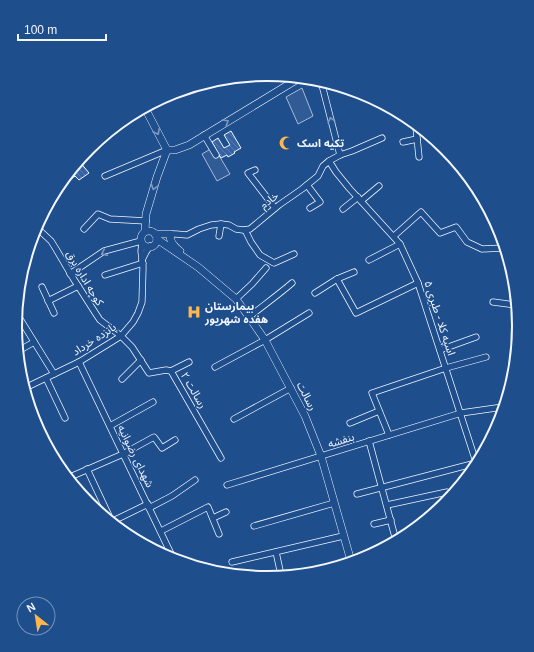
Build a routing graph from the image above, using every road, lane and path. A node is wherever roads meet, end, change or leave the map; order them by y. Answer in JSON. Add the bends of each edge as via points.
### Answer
{"nodes":[{"id":1,"x":292,"y":83,"type":"edge"},
{"id":2,"x":323,"y":88,"type":"edge"},
{"id":3,"x":147,"y":113,"type":"edge"},
{"id":4,"x":416,"y":132,"type":"edge"},
{"id":5,"x":204,"y":136,"type":"junction"},
{"id":6,"x":382,"y":138,"type":"dead end"},
{"id":7,"x":417,"y":139,"type":"junction"},
{"id":8,"x":403,"y":142,"type":"dead end"},
{"id":9,"x":167,"y":150,"type":"junction"},
{"id":10,"x":216,"y":155,"type":"dead end"},
{"id":11,"x":340,"y":155,"type":"junction"},
{"id":12,"x":420,"y":157,"type":"dead end"},
{"id":13,"x":329,"y":161,"type":"junction"},
{"id":14,"x":255,"y":170,"type":"dead end"},
{"id":15,"x":105,"y":176,"type":"dead end"},
{"id":16,"x":307,"y":185,"type":"junction"},
{"id":17,"x":379,"y":186,"type":"dead end"},
{"id":18,"x":360,"y":199,"type":"junction"},
{"id":19,"x":275,"y":208,"type":"junction"},
{"id":20,"x":310,"y":208,"type":"dead end"},
{"id":21,"x":344,"y":209,"type":"dead end"},
{"id":22,"x":146,"y":220,"type":"junction"},
{"id":23,"x":221,"y":224,"type":"junction"},
{"id":24,"x":84,"y":229,"type":"dead end"},
{"id":25,"x":245,"y":230,"type":"junction"},
{"id":26,"x":41,"y":232,"type":"edge"},
{"id":27,"x":145,"y":232,"type":"junction"},
{"id":28,"x":171,"y":234,"type":"junction"},
{"id":29,"x":219,"y":236,"type":"dead end"},
{"id":30,"x":394,"y":236,"type":"junction"},
{"id":31,"x":156,"y":237,"type":"junction"},
{"id":32,"x":141,"y":242,"type":"junction"},
{"id":33,"x":400,"y":244,"type":"junction"},
{"id":34,"x":150,"y":246,"type":"junction"},
{"id":35,"x":499,"y":248,"type":"edge"},
{"id":36,"x":294,"y":254,"type":"dead end"},
{"id":37,"x":369,"y":260,"type":"dead end"},
{"id":38,"x":142,"y":261,"type":"junction"},
{"id":39,"x":198,"y":268,"type":"junction"},
{"id":40,"x":266,"y":268,"type":"dead end"},
{"id":41,"x":354,"y":272,"type":"dead end"},
{"id":42,"x":70,"y":274,"type":"junction"},
{"id":43,"x":105,"y":275,"type":"dead end"},
{"id":44,"x":337,"y":280,"type":"junction"},
{"id":45,"x":292,"y":282,"type":"dead end"},
{"id":46,"x":418,"y":283,"type":"junction"},
{"id":47,"x":78,"y":286,"type":"junction"},
{"id":48,"x":42,"y":287,"type":"dead end"},
{"id":49,"x":315,"y":293,"type":"dead end"},
{"id":50,"x":236,"y":299,"type":"junction"},
{"id":51,"x":48,"y":301,"type":"junction"},
{"id":52,"x":493,"y":302,"type":"dead end"},
{"id":53,"x":511,"y":304,"type":"edge"},
{"id":54,"x":54,"y":313,"type":"dead end"},
{"id":55,"x":309,"y":313,"type":"dead end"},
{"id":56,"x":249,"y":317,"type":"junction"},
{"id":57,"x":22,"y":323,"type":"edge"},
{"id":58,"x":121,"y":336,"type":"junction"},
{"id":59,"x":476,"y":337,"type":"dead end"},
{"id":60,"x":265,"y":340,"type":"junction"},
{"id":61,"x":34,"y":342,"type":"junction"},
{"id":62,"x":23,"y":348,"type":"edge"},
{"id":63,"x":440,"y":350,"type":"junction"},
{"id":64,"x":486,"y":356,"type":"dead end"},
{"id":65,"x":141,"y":360,"type":"junction"},
{"id":66,"x":79,"y":362,"type":"junction"},
{"id":67,"x":188,"y":362,"type":"dead end"},
{"id":68,"x":215,"y":367,"type":"dead end"},
{"id":69,"x":446,"y":368,"type":"junction"},
{"id":70,"x":171,"y":372,"type":"junction"},
{"id":71,"x":54,"y":374,"type":"junction"},
{"id":72,"x":46,"y":378,"type":"junction"},
{"id":73,"x":122,"y":379,"type":"dead end"},
{"id":74,"x":29,"y":386,"type":"edge"},
{"id":75,"x":291,"y":388,"type":"junction"},
{"id":76,"x":153,"y":402,"type":"dead end"},
{"id":77,"x":498,"y":408,"type":"edge"},
{"id":78,"x":379,"y":411,"type":"junction"},
{"id":79,"x":460,"y":413,"type":"junction"},
{"id":80,"x":65,"y":418,"type":"dead end"},
{"id":81,"x":234,"y":419,"type":"dead end"},
{"id":82,"x":350,"y":422,"type":"dead end"},
{"id":83,"x":110,"y":426,"type":"junction"},
{"id":84,"x":389,"y":435,"type":"junction"},
{"id":85,"x":175,"y":440,"type":"dead end"},
{"id":86,"x":369,"y":441,"type":"junction"},
{"id":87,"x":123,"y":454,"type":"junction"},
{"id":88,"x":321,"y":456,"type":"junction"},
{"id":89,"x":474,"y":457,"type":"edge"},
{"id":90,"x":221,"y":458,"type":"dead end"},
{"id":91,"x":469,"y":465,"type":"edge"},
{"id":92,"x":87,"y":469,"type":"junction"},
{"id":93,"x":73,"y":475,"type":"edge"},
{"id":94,"x":195,"y":480,"type":"dead end"},
{"id":95,"x":228,"y":485,"type":"dead end"},
{"id":96,"x":382,"y":488,"type":"junction"},
{"id":97,"x":447,"y":492,"type":"dead end"},
{"id":98,"x":357,"y":494,"type":"dead end"},
{"id":99,"x":334,"y":503,"type":"junction"},
{"id":100,"x":148,"y":506,"type":"junction"},
{"id":101,"x":387,"y":506,"type":"junction"},
{"id":102,"x":107,"y":511,"type":"edge"},
{"id":103,"x":226,"y":512,"type":"dead end"},
{"id":104,"x":212,"y":518,"type":"junction"},
{"id":105,"x":117,"y":519,"type":"edge"},
{"id":106,"x":390,"y":520,"type":"junction"},
{"id":107,"x":374,"y":524,"type":"dead end"},
{"id":108,"x":254,"y":526,"type":"dead end"},
{"id":109,"x":161,"y":531,"type":"junction"},
{"id":110,"x":219,"y":534,"type":"dead end"},
{"id":111,"x":395,"y":535,"type":"edge"},
{"id":112,"x":343,"y":536,"type":"junction"},
{"id":113,"x":170,"y":551,"type":"edge"},
{"id":114,"x":276,"y":552,"type":"junction"},
{"id":115,"x":350,"y":557,"type":"edge"},
{"id":116,"x":232,"y":562,"type":"dead end"},
{"id":117,"x":280,"y":570,"type":"edge"}],
"edges":[{"from":5,"to":1,"type":"main road","one_way":true},
{"from":11,"to":2,"type":"street","one_way":true},
{"from":3,"to":9,"type":"main road","one_way":true},
{"from":4,"to":7,"type":"street"},
{"from":5,"to":9,"type":"main road","via":[[183,148]]},
{"from":5,"to":10,"type":"street"},
{"from":6,"to":11,"type":"street","name":"خادم"},
{"from":7,"to":8,"type":"street"},
{"from":7,"to":12,"type":"street"},
{"from":9,"to":15,"type":"street"},
{"from":9,"to":22,"type":"main road","one_way":true},
{"from":11,"to":13,"type":"street","name":"خادم"},
{"from":13,"to":16,"type":"street","name":"خادم","via":[[318,176]]},
{"from":13,"to":18,"type":"street","name":"اسپه کلا - طبری ۵"},
{"from":14,"to":19,"type":"street","via":[[248,173]]},
{"from":16,"to":19,"type":"street","name":"خادم"},
{"from":16,"to":20,"type":"street","via":[[320,202]]},
{"from":17,"to":18,"type":"street"},
{"from":18,"to":21,"type":"street"},
{"from":18,"to":30,"type":"street","name":"اسپه کلا - طبری ۵"},
{"from":19,"to":25,"type":"street","name":"خادم","via":[[250,229]]},
{"from":22,"to":24,"type":"street","via":[[110,219],[98,214]]},
{"from":22,"to":27,"type":"main road"},
{"from":23,"to":25,"type":"street"},
{"from":23,"to":28,"type":"street","via":[[211,225],[187,235]]},
{"from":23,"to":29,"type":"street"},
{"from":25,"to":36,"type":"street","via":[[260,255],[274,263]]},
{"from":26,"to":42,"type":"street","name":"کوچه اداره برق","via":[[51,241]]},
{"from":27,"to":31,"type":"main road","via":[[153,232]]},
{"from":27,"to":32,"type":"main road","via":[[141,236]]},
{"from":28,"to":31,"type":"main road"},
{"from":28,"to":39,"type":"main road","name":"رسالت","via":[[171,241]]},
{"from":30,"to":33,"type":"street","name":"اسپه کلا - طبری ۵"},
{"from":30,"to":35,"type":"street","via":[[421,212],[440,233],[456,227],[467,242],[482,249]]},
{"from":31,"to":34,"type":"main road","via":[[155,244]]},
{"from":31,"to":39,"type":"main road","name":"رسالت"},
{"from":32,"to":34,"type":"main road","via":[[145,246]]},
{"from":32,"to":38,"type":"street","name":"پانزده خرداد"},
{"from":32,"to":42,"type":"street","one_way":true,"via":[[104,251]]},
{"from":33,"to":37,"type":"street"},
{"from":33,"to":46,"type":"street","name":"اسپه کلا - طبری ۵"},
{"from":34,"to":38,"type":"street","name":"پانزده خرداد"},
{"from":38,"to":43,"type":"street"},
{"from":38,"to":58,"type":"street","name":"پانزده خرداد","via":[[142,302],[133,322]]},
{"from":39,"to":50,"type":"main road","name":"رسالت"},
{"from":40,"to":50,"type":"street"},
{"from":41,"to":44,"type":"street"},
{"from":42,"to":47,"type":"street","name":"کوچه اداره برق"},
{"from":44,"to":46,"type":"street","via":[[356,313]]},
{"from":44,"to":49,"type":"street"},
{"from":45,"to":56,"type":"street"},
{"from":46,"to":63,"type":"street","name":"اسپه کلا - طبری ۵"},
{"from":47,"to":51,"type":"street"},
{"from":47,"to":58,"type":"street","name":"کوچه اداره برق","via":[[100,320]]},
{"from":48,"to":51,"type":"street"},
{"from":50,"to":56,"type":"main road","name":"رسالت"},
{"from":51,"to":54,"type":"street"},
{"from":52,"to":53,"type":"street"},
{"from":55,"to":60,"type":"street"},
{"from":56,"to":60,"type":"main road","name":"رسالت"},
{"from":57,"to":61,"type":"street"},
{"from":58,"to":65,"type":"street","name":"رسالت ۲"},
{"from":58,"to":66,"type":"street","name":"پانزده خرداد"},
{"from":59,"to":63,"type":"street"},
{"from":60,"to":68,"type":"street"},
{"from":60,"to":75,"type":"main road","name":"رسالت"},
{"from":61,"to":62,"type":"street"},
{"from":61,"to":71,"type":"street"},
{"from":63,"to":69,"type":"street","name":"اسپه کلا - طبری ۵"},
{"from":64,"to":69,"type":"street"},
{"from":65,"to":70,"type":"street","name":"رسالت ۲","via":[[150,373],[166,370]]},
{"from":65,"to":73,"type":"street"},
{"from":66,"to":71,"type":"street","name":"پانزده خرداد"},
{"from":66,"to":83,"type":"street","name":"شهدای رضوانیه"},
{"from":67,"to":70,"type":"street"},
{"from":69,"to":78,"type":"street","via":[[372,393]]},
{"from":69,"to":79,"type":"street","name":"اسپه کلا - طبری ۵"},
{"from":70,"to":90,"type":"street","name":"رسالت ۲"},
{"from":71,"to":72,"type":"street","name":"پانزده خرداد"},
{"from":72,"to":74,"type":"street","name":"پانزده خرداد"},
{"from":72,"to":80,"type":"street"},
{"from":75,"to":81,"type":"street"},
{"from":75,"to":88,"type":"main road","name":"رسالت"},
{"from":76,"to":83,"type":"street"},
{"from":77,"to":79,"type":"street","name":"بنفشه"},
{"from":78,"to":82,"type":"street"},
{"from":78,"to":84,"type":"street"},
{"from":79,"to":84,"type":"street","name":"بنفشه"},
{"from":79,"to":89,"type":"street","name":"اسپه کلا - طبری ۵"},
{"from":83,"to":87,"type":"street","name":"شهدای رضوانیه"},
{"from":84,"to":86,"type":"street","name":"بنفشه"},
{"from":85,"to":87,"type":"street","via":[[162,448],[154,437]]},
{"from":86,"to":88,"type":"street","name":"بنفشه"},
{"from":86,"to":96,"type":"street"},
{"from":87,"to":92,"type":"street"},
{"from":87,"to":100,"type":"street","name":"شهدای رضوانیه"},
{"from":88,"to":95,"type":"street","name":"بنفشه"},
{"from":88,"to":99,"type":"main road","name":"رسالت"},
{"from":91,"to":96,"type":"street"},
{"from":92,"to":93,"type":"street"},
{"from":92,"to":102,"type":"street"},
{"from":94,"to":100,"type":"street","via":[[172,496]]},
{"from":96,"to":98,"type":"street"},
{"from":96,"to":101,"type":"street"},
{"from":97,"to":101,"type":"street"},
{"from":99,"to":108,"type":"street"},
{"from":99,"to":112,"type":"main road","name":"رسالت"},
{"from":100,"to":105,"type":"street"},
{"from":100,"to":109,"type":"street","name":"شهدای رضوانیه"},
{"from":101,"to":106,"type":"street"},
{"from":103,"to":104,"type":"street"},
{"from":104,"to":109,"type":"street","via":[[208,506]]},
{"from":104,"to":110,"type":"street"},
{"from":106,"to":107,"type":"street"},
{"from":106,"to":111,"type":"street"},
{"from":109,"to":113,"type":"street","name":"شهدای رضوانیه"},
{"from":112,"to":114,"type":"street"},
{"from":112,"to":115,"type":"main road","name":"رسالت"},
{"from":114,"to":116,"type":"street"},
{"from":114,"to":117,"type":"street"}]}
